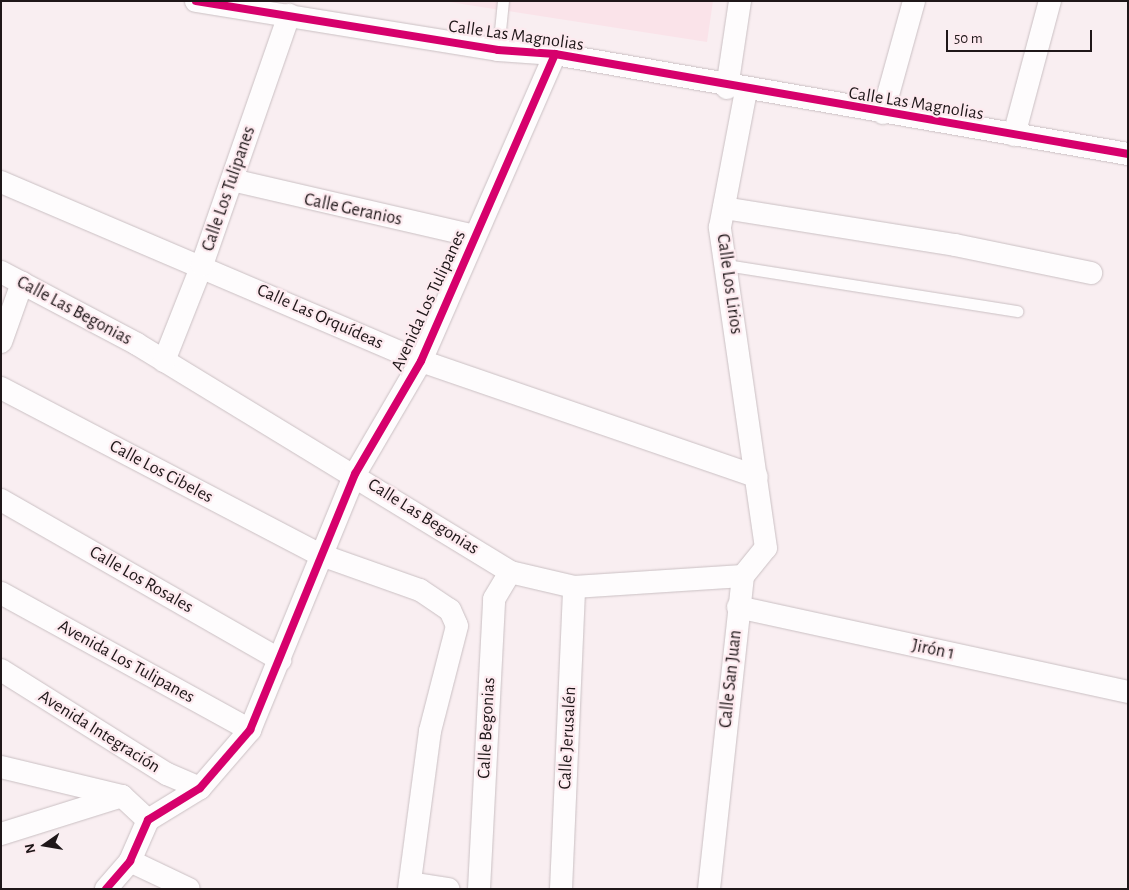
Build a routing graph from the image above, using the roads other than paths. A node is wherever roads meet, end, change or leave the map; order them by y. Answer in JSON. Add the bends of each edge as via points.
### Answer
{"nodes":[{"id":1,"x":196,"y":1,"type":"edge"},
{"id":2,"x":503,"y":1,"type":"edge"},
{"id":3,"x":740,"y":1,"type":"edge"},
{"id":4,"x":914,"y":1,"type":"edge"},
{"id":5,"x":1050,"y":1,"type":"edge"},
{"id":6,"x":288,"y":15,"type":"junction"},
{"id":7,"x":498,"y":50,"type":"junction"},
{"id":8,"x":556,"y":54,"type":"junction"},
{"id":9,"x":736,"y":89,"type":"junction"},
{"id":10,"x":883,"y":113,"type":"junction"},
{"id":11,"x":1014,"y":135,"type":"junction"},
{"id":12,"x":1128,"y":154,"type":"edge"},
{"id":13,"x":232,"y":180,"type":"junction"},
{"id":14,"x":1,"y":182,"type":"edge"},
{"id":15,"x":724,"y":208,"type":"junction"},
{"id":16,"x":475,"y":236,"type":"junction"},
{"id":17,"x":202,"y":265,"type":"junction"},
{"id":18,"x":726,"y":265,"type":"junction"},
{"id":19,"x":1,"y":272,"type":"edge"},
{"id":20,"x":1091,"y":273,"type":"dead end"},
{"id":21,"x":22,"y":283,"type":"junction"},
{"id":22,"x":1017,"y":311,"type":"dead end"},
{"id":23,"x":1,"y":342,"type":"edge"},
{"id":24,"x":164,"y":361,"type":"junction"},
{"id":25,"x":421,"y":361,"type":"junction"},
{"id":26,"x":1,"y":388,"type":"edge"},
{"id":27,"x":354,"y":474,"type":"junction"},
{"id":28,"x":757,"y":477,"type":"junction"},
{"id":29,"x":1,"y":500,"type":"edge"},
{"id":30,"x":321,"y":556,"type":"junction"},
{"id":31,"x":510,"y":572,"type":"junction"},
{"id":32,"x":742,"y":576,"type":"junction"},
{"id":33,"x":574,"y":587,"type":"junction"},
{"id":34,"x":1,"y":593,"type":"edge"},
{"id":35,"x":738,"y":607,"type":"junction"},
{"id":36,"x":280,"y":660,"type":"junction"},
{"id":37,"x":1,"y":670,"type":"edge"},
{"id":38,"x":1128,"y":692,"type":"edge"},
{"id":39,"x":250,"y":730,"type":"junction"},
{"id":40,"x":1,"y":768,"type":"edge"},
{"id":41,"x":200,"y":788,"type":"junction"},
{"id":42,"x":122,"y":796,"type":"junction"},
{"id":43,"x":148,"y":820,"type":"junction"},
{"id":44,"x":1,"y":834,"type":"edge"},
{"id":45,"x":130,"y":861,"type":"junction"},
{"id":46,"x":412,"y":887,"type":"edge"},
{"id":47,"x":106,"y":889,"type":"edge"},
{"id":48,"x":189,"y":889,"type":"edge"},
{"id":49,"x":449,"y":889,"type":"edge"},
{"id":50,"x":479,"y":889,"type":"edge"},
{"id":51,"x":561,"y":889,"type":"edge"},
{"id":52,"x":709,"y":889,"type":"edge"}],
"edges":[{"from":1,"to":6,"type":"street","name":"Calle Las Magnolias"},
{"from":2,"to":7,"type":"lane"},
{"from":3,"to":9,"type":"street","name":"Calle Los Lirios"},
{"from":4,"to":10,"type":"street"},
{"from":5,"to":11,"type":"street"},
{"from":6,"to":7,"type":"street","name":"Calle Las Magnolias"},
{"from":6,"to":13,"type":"street","name":"Calle Los Tulipanes"},
{"from":7,"to":8,"type":"street","name":"Calle Las Magnolias"},
{"from":8,"to":9,"type":"street","name":"Calle Las Magnolias"},
{"from":8,"to":16,"type":"street","name":"Avenida Los Tulipanes"},
{"from":9,"to":10,"type":"street","name":"Calle Las Magnolias"},
{"from":9,"to":15,"type":"street","name":"Calle Los Lirios"},
{"from":10,"to":11,"type":"street","name":"Calle Las Magnolias"},
{"from":11,"to":12,"type":"street","name":"Calle Las Magnolias"},
{"from":13,"to":16,"type":"street","name":"Calle Geranios"},
{"from":13,"to":17,"type":"street","name":"Calle Los Tulipanes"},
{"from":14,"to":17,"type":"street","name":"Calle Las Orquídeas"},
{"from":15,"to":18,"type":"street","name":"Calle Los Lirios","via":[[720,227]]},
{"from":15,"to":20,"type":"street","via":[[955,245]]},
{"from":16,"to":25,"type":"street","name":"Avenida Los Tulipanes"},
{"from":17,"to":24,"type":"street","name":"Calle Los Tulipanes"},
{"from":17,"to":25,"type":"street","name":"Calle Las Orquídeas"},
{"from":18,"to":22,"type":"lane"},
{"from":18,"to":28,"type":"street","name":"Calle Los Lirios"},
{"from":19,"to":21,"type":"street","name":"Calle Las Begonias"},
{"from":21,"to":23,"type":"street"},
{"from":21,"to":24,"type":"street","name":"Calle Las Begonias"},
{"from":24,"to":27,"type":"street","name":"Calle Las Begonias"},
{"from":25,"to":27,"type":"street","name":"Avenida Los Tulipanes"},
{"from":25,"to":28,"type":"street","name":"Calle Las Orquídeas"},
{"from":26,"to":30,"type":"street","name":"Calle Los Cibeles"},
{"from":27,"to":30,"type":"street","name":"Avenida Los Tulipanes"},
{"from":27,"to":31,"type":"street","name":"Calle Las Begonias"},
{"from":28,"to":32,"type":"street","via":[[766,548]]},
{"from":29,"to":36,"type":"street","name":"Calle Los Rosales"},
{"from":30,"to":36,"type":"street","name":"Avenida Los Tulipanes"},
{"from":30,"to":46,"type":"street","name":"Calle Los Cibeles","via":[[420,590],[450,610],[457,626],[430,731]]},
{"from":31,"to":33,"type":"street","name":"Calle Las Begonias"},
{"from":31,"to":50,"type":"street","name":"Calle Begonias","via":[[496,588],[494,599]]},
{"from":32,"to":33,"type":"street","name":"Calle Las Begonias"},
{"from":32,"to":35,"type":"street","name":"Calle San Juan"},
{"from":33,"to":51,"type":"street","name":"Calle Jerusalén"},
{"from":34,"to":39,"type":"street","name":"Avenida Los Tulipanes"},
{"from":35,"to":38,"type":"street","name":"Jirón 1"},
{"from":35,"to":52,"type":"street","name":"Calle San Juan"},
{"from":36,"to":39,"type":"street","name":"Avenida Los Tulipanes"},
{"from":37,"to":41,"type":"street","name":"Avenida Integración","via":[[167,774]]},
{"from":39,"to":41,"type":"street","name":"Avenida Los Tulipanes"},
{"from":40,"to":42,"type":"street"},
{"from":41,"to":43,"type":"street","name":"Avenida Los Tulipanes"},
{"from":42,"to":43,"type":"street"},
{"from":42,"to":44,"type":"street"},
{"from":43,"to":45,"type":"street"},
{"from":45,"to":47,"type":"street"},
{"from":45,"to":48,"type":"street"},
{"from":46,"to":49,"type":"street"}]}
